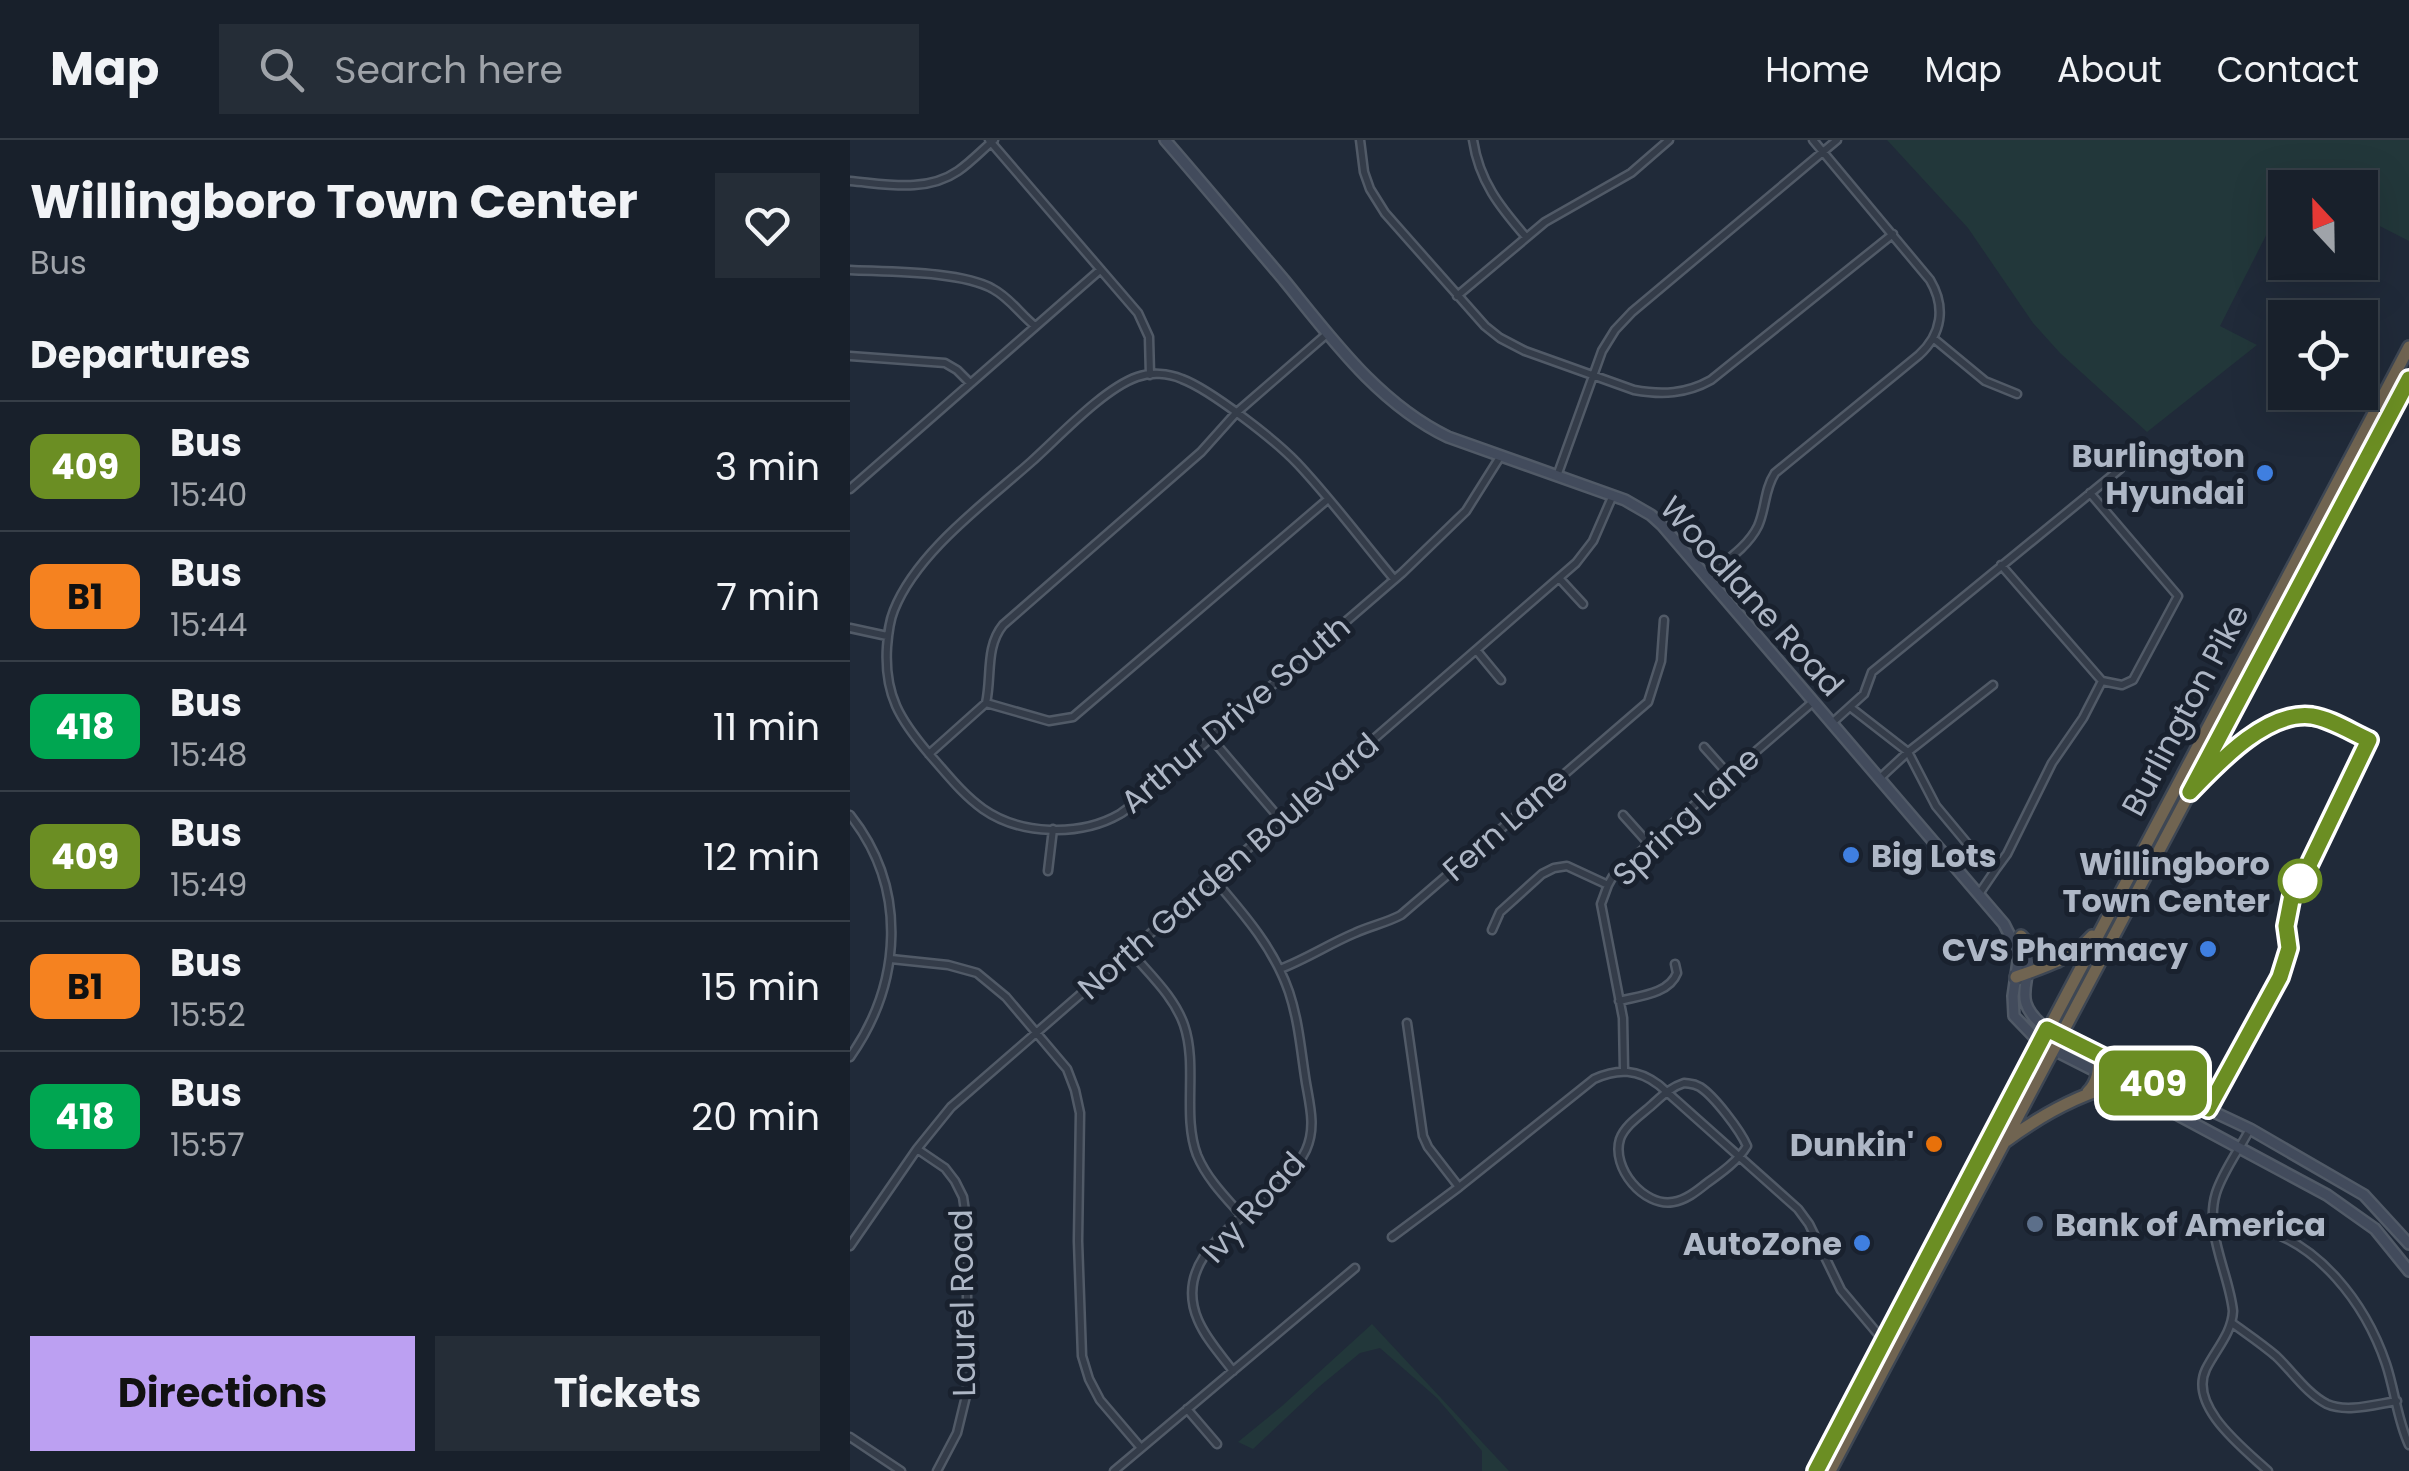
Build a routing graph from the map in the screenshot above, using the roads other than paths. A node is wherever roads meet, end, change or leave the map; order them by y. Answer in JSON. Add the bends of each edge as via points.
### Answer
{"nodes":[{"id":1,"x":1165,"y":140,"type":"edge"},
{"id":2,"x":1360,"y":140,"type":"edge"},
{"id":3,"x":1473,"y":140,"type":"edge"},
{"id":4,"x":1669,"y":140,"type":"edge"},
{"id":5,"x":1813,"y":140,"type":"edge"},
{"id":6,"x":1836,"y":140,"type":"edge"},
{"id":7,"x":991,"y":141,"type":"edge"},
{"id":8,"x":1823,"y":151,"type":"junction"},
{"id":9,"x":850,"y":182,"type":"edge"},
{"id":10,"x":1893,"y":234,"type":"junction"},
{"id":11,"x":1526,"y":237,"type":"junction"},
{"id":12,"x":850,"y":270,"type":"edge"},
{"id":13,"x":1100,"y":270,"type":"junction"},
{"id":14,"x":1457,"y":296,"type":"junction"},
{"id":15,"x":1035,"y":326,"type":"junction"},
{"id":16,"x":1328,"y":333,"type":"junction"},
{"id":17,"x":1933,"y":338,"type":"junction"},
{"id":18,"x":2409,"y":347,"type":"edge"},
{"id":19,"x":850,"y":356,"type":"edge"},
{"id":20,"x":1592,"y":374,"type":"junction"},
{"id":21,"x":1150,"y":375,"type":"junction"},
{"id":22,"x":2409,"y":379,"type":"edge"},
{"id":23,"x":970,"y":383,"type":"junction"},
{"id":24,"x":2017,"y":394,"type":"dead end"},
{"id":25,"x":1236,"y":413,"type":"junction"},
{"id":26,"x":1500,"y":456,"type":"junction"},
{"id":27,"x":2120,"y":469,"type":"dead end"},
{"id":28,"x":1557,"y":476,"type":"junction"},
{"id":29,"x":850,"y":488,"type":"edge"},
{"id":30,"x":2090,"y":493,"type":"junction"},
{"id":31,"x":1613,"y":495,"type":"junction"},
{"id":32,"x":1327,"y":500,"type":"junction"},
{"id":33,"x":2001,"y":566,"type":"junction"},
{"id":34,"x":1707,"y":576,"type":"junction"},
{"id":35,"x":1559,"y":578,"type":"junction"},
{"id":36,"x":1394,"y":579,"type":"junction"},
{"id":37,"x":1582,"y":604,"type":"dead end"},
{"id":38,"x":1664,"y":620,"type":"dead end"},
{"id":39,"x":850,"y":628,"type":"edge"},
{"id":40,"x":888,"y":636,"type":"junction"},
{"id":41,"x":1476,"y":651,"type":"junction"},
{"id":42,"x":1501,"y":680,"type":"dead end"},
{"id":43,"x":2102,"y":680,"type":"junction"},
{"id":44,"x":1993,"y":686,"type":"dead end"},
{"id":45,"x":1814,"y":701,"type":"junction"},
{"id":46,"x":986,"y":703,"type":"junction"},
{"id":47,"x":1850,"y":708,"type":"junction"},
{"id":48,"x":1832,"y":722,"type":"junction"},
{"id":49,"x":1210,"y":738,"type":"junction"},
{"id":50,"x":1704,"y":747,"type":"dead end"},
{"id":51,"x":1908,"y":752,"type":"junction"},
{"id":52,"x":929,"y":754,"type":"junction"},
{"id":53,"x":1729,"y":775,"type":"junction"},
{"id":54,"x":1880,"y":778,"type":"junction"},
{"id":55,"x":850,"y":815,"type":"edge"},
{"id":56,"x":1624,"y":815,"type":"dead end"},
{"id":57,"x":1280,"y":820,"type":"junction"},
{"id":58,"x":1054,"y":829,"type":"junction"},
{"id":59,"x":1649,"y":844,"type":"junction"},
{"id":60,"x":1996,"y":869,"type":"junction"},
{"id":61,"x":1048,"y":872,"type":"dead end"},
{"id":62,"x":1213,"y":878,"type":"junction"},
{"id":63,"x":1608,"y":885,"type":"junction"},
{"id":64,"x":1979,"y":894,"type":"junction"},
{"id":65,"x":1995,"y":913,"type":"junction"},
{"id":66,"x":2104,"y":922,"type":"junction"},
{"id":67,"x":1492,"y":930,"type":"dead end"},
{"id":68,"x":2021,"y":936,"type":"junction"},
{"id":69,"x":1130,"y":951,"type":"junction"},
{"id":70,"x":891,"y":960,"type":"junction"},
{"id":71,"x":2058,"y":962,"type":"junction"},
{"id":72,"x":1675,"y":964,"type":"dead end"},
{"id":73,"x":1280,"y":969,"type":"junction"},
{"id":74,"x":2021,"y":975,"type":"junction"},
{"id":75,"x":1619,"y":1001,"type":"junction"},
{"id":76,"x":1407,"y":1023,"type":"dead end"},
{"id":77,"x":2047,"y":1029,"type":"junction"},
{"id":78,"x":1037,"y":1031,"type":"junction"},
{"id":79,"x":2060,"y":1036,"type":"junction"},
{"id":80,"x":2040,"y":1043,"type":"junction"},
{"id":81,"x":2052,"y":1050,"type":"junction"},
{"id":82,"x":2099,"y":1056,"type":"junction"},
{"id":83,"x":850,"y":1057,"type":"edge"},
{"id":84,"x":1624,"y":1070,"type":"junction"},
{"id":85,"x":2098,"y":1072,"type":"junction"},
{"id":86,"x":2120,"y":1084,"type":"junction"},
{"id":87,"x":1666,"y":1092,"type":"junction"},
{"id":88,"x":2080,"y":1098,"type":"junction"},
{"id":89,"x":2250,"y":1129,"type":"junction"},
{"id":90,"x":2002,"y":1143,"type":"junction"},
{"id":91,"x":2240,"y":1147,"type":"junction"},
{"id":92,"x":917,"y":1148,"type":"junction"},
{"id":93,"x":1740,"y":1156,"type":"junction"},
{"id":94,"x":1460,"y":1187,"type":"junction"},
{"id":95,"x":1243,"y":1217,"type":"junction"},
{"id":96,"x":2214,"y":1228,"type":"junction"},
{"id":97,"x":1392,"y":1237,"type":"dead end"},
{"id":98,"x":2409,"y":1244,"type":"edge"},
{"id":99,"x":850,"y":1246,"type":"edge"},
{"id":100,"x":1356,"y":1268,"type":"dead end"},
{"id":101,"x":2409,"y":1271,"type":"edge"},
{"id":102,"x":2232,"y":1324,"type":"junction"},
{"id":103,"x":1884,"y":1341,"type":"junction"},
{"id":104,"x":1233,"y":1371,"type":"junction"},
{"id":105,"x":2396,"y":1400,"type":"junction"},
{"id":106,"x":1188,"y":1409,"type":"junction"},
{"id":107,"x":850,"y":1437,"type":"edge"},
{"id":108,"x":1218,"y":1444,"type":"dead end"},
{"id":109,"x":2409,"y":1445,"type":"edge"},
{"id":110,"x":1141,"y":1448,"type":"junction"},
{"id":111,"x":901,"y":1471,"type":"edge"},
{"id":112,"x":937,"y":1471,"type":"edge"},
{"id":113,"x":1114,"y":1471,"type":"edge"},
{"id":114,"x":1816,"y":1471,"type":"edge"},
{"id":115,"x":1830,"y":1471,"type":"edge"},
{"id":116,"x":2268,"y":1471,"type":"edge"}],
"edges":[{"from":1,"to":16,"type":"street","name":"Woodlane Road"},
{"from":2,"to":14,"type":"street","via":[[1364,172],[1379,204]]},
{"from":3,"to":11,"type":"street","via":[[1491,195]]},
{"from":4,"to":11,"type":"street","via":[[1632,173]]},
{"from":5,"to":8,"type":"street"},
{"from":6,"to":8,"type":"street"},
{"from":7,"to":9,"type":"street","via":[[960,170],[930,183]]},
{"from":7,"to":13,"type":"street"},
{"from":8,"to":10,"type":"street"},
{"from":8,"to":20,"type":"street","via":[[1622,320]]},
{"from":10,"to":17,"type":"street","via":[[1939,298]]},
{"from":10,"to":20,"type":"street","via":[[1703,384],[1656,394]]},
{"from":11,"to":14,"type":"street"},
{"from":12,"to":15,"type":"street","via":[[975,282],[1008,299]]},
{"from":13,"to":15,"type":"street"},
{"from":13,"to":21,"type":"street","via":[[1146,328]]},
{"from":14,"to":20,"type":"street","via":[[1500,338]]},
{"from":15,"to":23,"type":"street"},
{"from":16,"to":25,"type":"street"},
{"from":16,"to":26,"type":"street","name":"Woodlane Road","via":[[1408,414]]},
{"from":17,"to":24,"type":"street","via":[[1985,381]]},
{"from":17,"to":34,"type":"street","via":[[1782,466],[1766,490],[1753,534]]},
{"from":18,"to":66,"type":"highway","name":"Burlington Pike"},
{"from":19,"to":23,"type":"street","via":[[946,362]]},
{"from":20,"to":28,"type":"street"},
{"from":21,"to":25,"type":"street","via":[[1187,381]]},
{"from":21,"to":40,"type":"street","name":"Arthur Drive South","via":[[1097,404],[936,548],[905,585]]},
{"from":22,"to":79,"type":"highway","name":"Burlington Pike"},
{"from":23,"to":29,"type":"street"},
{"from":25,"to":32,"type":"street","via":[[1290,456]]},
{"from":25,"to":46,"type":"street","via":[[1201,452],[1003,625],[992,650]]},
{"from":26,"to":28,"type":"street","name":"Woodlane Road"},
{"from":26,"to":36,"type":"street","name":"Arthur Drive South","via":[[1466,511]]},
{"from":27,"to":30,"type":"street"},
{"from":28,"to":31,"type":"street","name":"Woodlane Road"},
{"from":30,"to":33,"type":"street"},
{"from":30,"to":43,"type":"street","via":[[2178,596],[2133,680]]},
{"from":31,"to":34,"type":"street","name":"Woodlane Road","via":[[1651,515]]},
{"from":31,"to":35,"type":"street","name":"North Garden Boulevard","via":[[1593,541]]},
{"from":32,"to":36,"type":"street"},
{"from":32,"to":46,"type":"street","via":[[1072,717],[1049,722]]},
{"from":33,"to":43,"type":"street"},
{"from":33,"to":47,"type":"street","via":[[1872,672]]},
{"from":34,"to":45,"type":"street","name":"Woodlane Road"},
{"from":35,"to":37,"type":"street"},
{"from":35,"to":41,"type":"street","name":"North Garden Boulevard"},
{"from":36,"to":49,"type":"street","name":"Arthur Drive South"},
{"from":38,"to":73,"type":"street","name":"Fern Lane","via":[[1648,702],[1401,915]]},
{"from":39,"to":40,"type":"street"},
{"from":40,"to":52,"type":"street","name":"Arthur Drive South","via":[[893,702]]},
{"from":41,"to":42,"type":"street"},
{"from":41,"to":57,"type":"street","name":"North Garden Boulevard"},
{"from":43,"to":60,"type":"street"},
{"from":44,"to":51,"type":"street"},
{"from":45,"to":48,"type":"street","name":"Woodlane Road"},
{"from":45,"to":53,"type":"street","name":"Spring Lane"},
{"from":46,"to":52,"type":"street"},
{"from":47,"to":48,"type":"street"},
{"from":47,"to":51,"type":"street"},
{"from":48,"to":54,"type":"street","name":"Woodlane Road"},
{"from":49,"to":57,"type":"street"},
{"from":49,"to":58,"type":"street","name":"Arthur Drive South","via":[[1121,814]]},
{"from":50,"to":53,"type":"street"},
{"from":51,"to":54,"type":"street"},
{"from":51,"to":60,"type":"street","via":[[1936,806]]},
{"from":52,"to":58,"type":"street","name":"Arthur Drive South","via":[[986,811],[1012,824]]},
{"from":53,"to":59,"type":"street","name":"Spring Lane"},
{"from":54,"to":64,"type":"street","name":"Woodlane Road"},
{"from":55,"to":70,"type":"street","via":[[882,874]]},
{"from":56,"to":59,"type":"street"},
{"from":57,"to":62,"type":"street","name":"North Garden Boulevard"},
{"from":58,"to":61,"type":"street"},
{"from":59,"to":63,"type":"street","name":"Spring Lane"},
{"from":60,"to":64,"type":"street"},
{"from":62,"to":69,"type":"street","name":"North Garden Boulevard"},
{"from":62,"to":73,"type":"street","name":"Ivy Road"},
{"from":63,"to":67,"type":"street","via":[[1568,866],[1554,868],[1500,912]]},
{"from":63,"to":75,"type":"street","name":"Spring Lane","via":[[1601,904]]},
{"from":64,"to":65,"type":"street","name":"Woodlane Road"},
{"from":65,"to":68,"type":"street","name":"Woodlane Road"},
{"from":65,"to":74,"type":"street","name":"Woodlane Road","via":[[2011,936]]},
{"from":66,"to":71,"type":"highway"},
{"from":66,"to":77,"type":"highway","name":"Burlington Pike"},
{"from":68,"to":71,"type":"highway"},
{"from":68,"to":74,"type":"street","name":"Woodlane Road","via":[[2029,956]]},
{"from":69,"to":78,"type":"street","name":"North Garden Boulevard"},
{"from":69,"to":95,"type":"street","via":[[1180,1015],[1190,1052],[1194,1146],[1210,1179]]},
{"from":70,"to":78,"type":"street","via":[[977,972]]},
{"from":70,"to":83,"type":"street","via":[[874,1018]]},
{"from":71,"to":74,"type":"highway"},
{"from":72,"to":75,"type":"street","via":[[1672,983]]},
{"from":73,"to":95,"type":"street","name":"Ivy Road","via":[[1298,1028],[1312,1129],[1300,1162]]},
{"from":74,"to":77,"type":"street","name":"Woodlane Road","via":[[2024,1002]]},
{"from":74,"to":80,"type":"street","name":"Woodlane Road","via":[[2014,1016]]},
{"from":75,"to":84,"type":"street","name":"Spring Lane"},
{"from":76,"to":94,"type":"street","via":[[1423,1136]]},
{"from":77,"to":79,"type":"street"},
{"from":77,"to":80,"type":"highway","name":"Burlington Pike"},
{"from":78,"to":92,"type":"street","name":"North Garden Boulevard","via":[[951,1106]]},
{"from":78,"to":110,"type":"street","via":[[1067,1069],[1078,1101],[1085,1368],[1100,1400]]},
{"from":79,"to":81,"type":"highway","name":"Burlington Pike"},
{"from":79,"to":82,"type":"street"},
{"from":80,"to":81,"type":"street"},
{"from":80,"to":103,"type":"highway","name":"Burlington Pike"},
{"from":81,"to":85,"type":"street"},
{"from":81,"to":90,"type":"highway","name":"Burlington Pike"},
{"from":82,"to":85,"type":"highway"},
{"from":82,"to":89,"type":"street"},
{"from":84,"to":87,"type":"street"},
{"from":84,"to":94,"type":"street","via":[[1580,1088]]},
{"from":85,"to":86,"type":"street"},
{"from":85,"to":88,"type":"highway"},
{"from":86,"to":88,"type":"highway"},
{"from":86,"to":91,"type":"street"},
{"from":87,"to":93,"type":"street"},
{"from":87,"to":93,"type":"street","via":[[1684,1083],[1702,1088],[1746,1141]]},
{"from":87,"to":93,"type":"street","via":[[1630,1124],[1619,1144],[1621,1165],[1640,1191],[1677,1202]]},
{"from":88,"to":90,"type":"highway"},
{"from":89,"to":91,"type":"street"},
{"from":89,"to":98,"type":"street","via":[[2364,1195]]},
{"from":90,"to":115,"type":"highway","name":"Burlington Pike"},
{"from":91,"to":96,"type":"street","via":[[2216,1192]]},
{"from":91,"to":101,"type":"street","via":[[2360,1216]]},
{"from":92,"to":99,"type":"street","name":"North Garden Boulevard"},
{"from":92,"to":112,"type":"street","name":"Laurel Road","via":[[956,1181],[968,1225],[967,1392],[957,1433]]},
{"from":93,"to":103,"type":"street","via":[[1804,1216],[1841,1290]]},
{"from":94,"to":97,"type":"street"},
{"from":95,"to":104,"type":"street","name":"Ivy Road","via":[[1205,1253],[1193,1290],[1200,1325]]},
{"from":96,"to":102,"type":"street"},
{"from":96,"to":105,"type":"street","via":[[2262,1230],[2327,1268],[2374,1330]]},
{"from":100,"to":104,"type":"street"},
{"from":102,"to":105,"type":"street","via":[[2327,1404]]},
{"from":102,"to":116,"type":"street","via":[[2201,1383],[2204,1399]]},
{"from":103,"to":114,"type":"highway","name":"Burlington Pike"},
{"from":104,"to":106,"type":"street"},
{"from":105,"to":109,"type":"street"},
{"from":106,"to":108,"type":"street"},
{"from":106,"to":110,"type":"street"},
{"from":107,"to":111,"type":"street"},
{"from":110,"to":113,"type":"street"}]}
